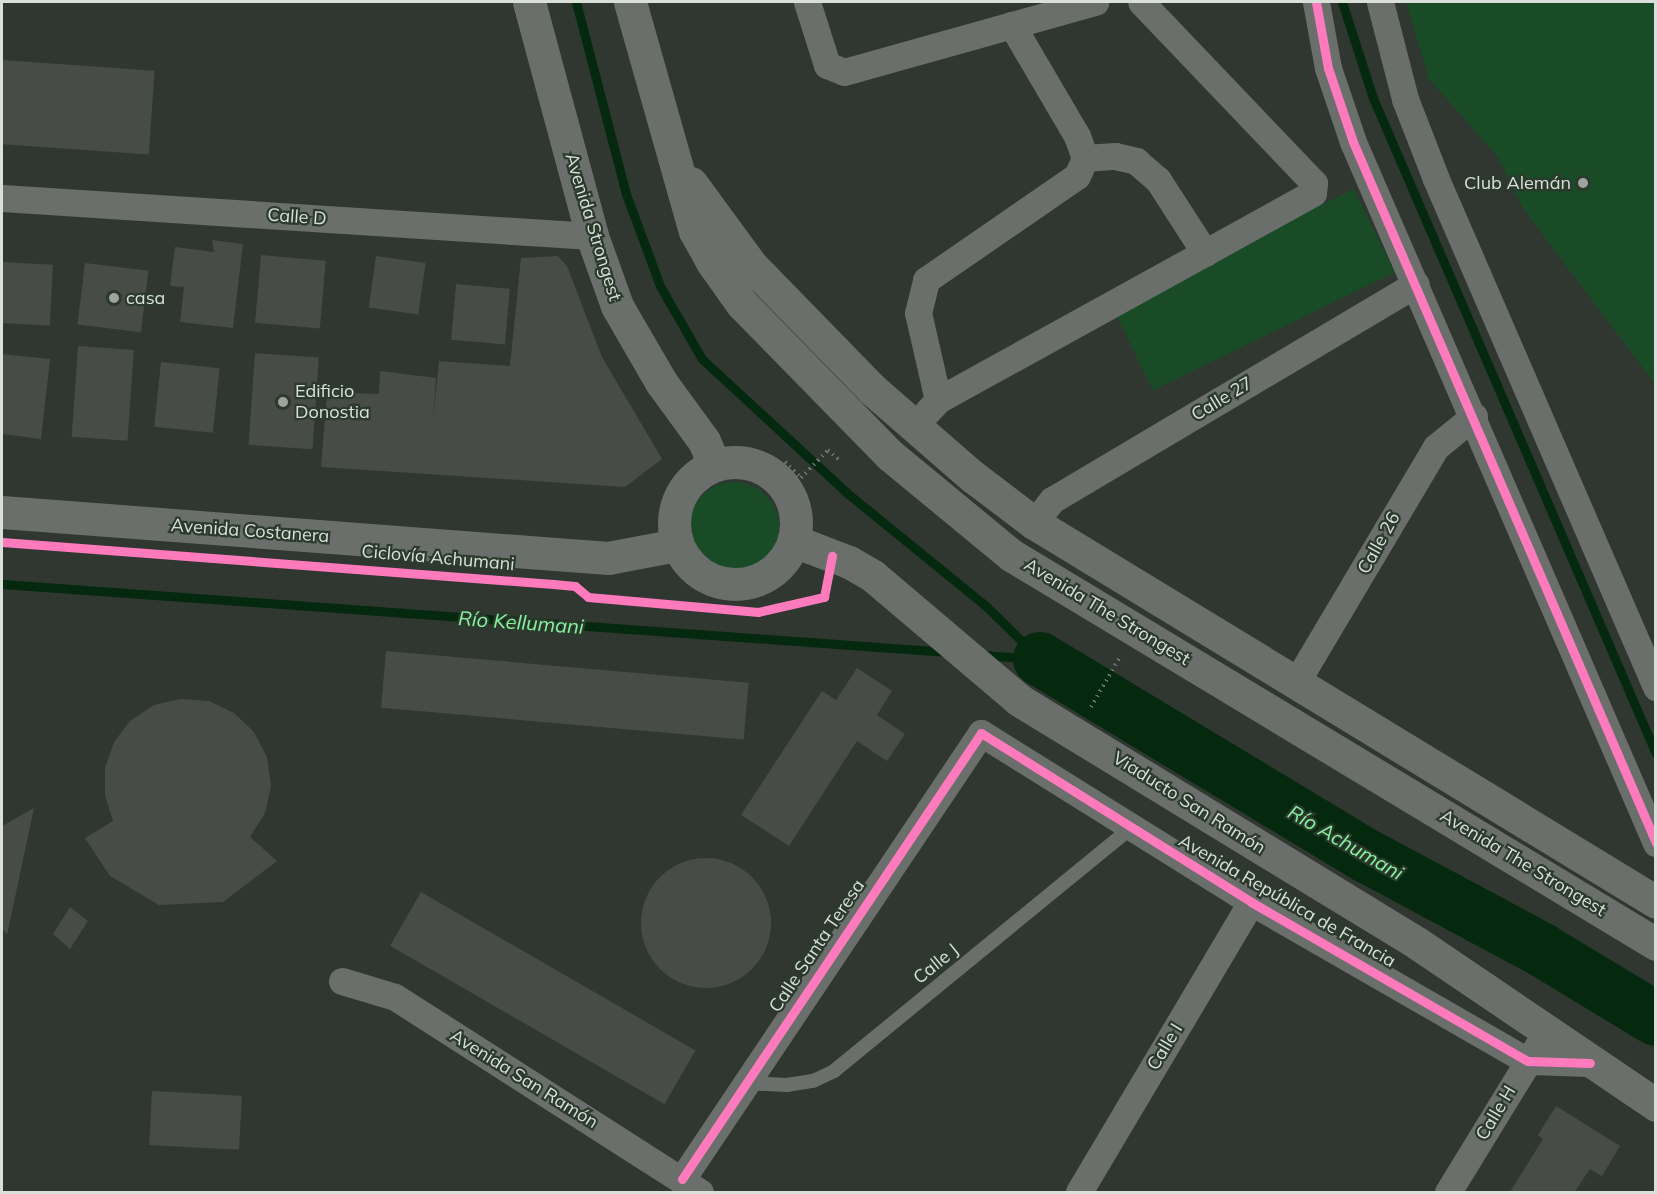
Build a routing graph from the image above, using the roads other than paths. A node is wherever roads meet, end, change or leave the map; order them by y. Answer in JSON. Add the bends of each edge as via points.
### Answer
{"nodes":[{"id":1,"x":529,"y":2,"type":"edge"},
{"id":2,"x":630,"y":2,"type":"edge"},
{"id":3,"x":807,"y":2,"type":"edge"},
{"id":4,"x":1095,"y":2,"type":"edge"},
{"id":5,"x":1141,"y":2,"type":"edge"},
{"id":6,"x":1316,"y":2,"type":"edge"},
{"id":7,"x":1380,"y":2,"type":"edge"},
{"id":8,"x":1012,"y":25,"type":"junction"},
{"id":9,"x":1085,"y":158,"type":"junction"},
{"id":10,"x":675,"y":159,"type":"junction"},
{"id":11,"x":2,"y":198,"type":"edge"},
{"id":12,"x":592,"y":236,"type":"junction"},
{"id":13,"x":1205,"y":253,"type":"junction"},
{"id":14,"x":1416,"y":284,"type":"junction"},
{"id":15,"x":938,"y":400,"type":"junction"},
{"id":16,"x":1474,"y":416,"type":"junction"},
{"id":17,"x":914,"y":427,"type":"junction"},
{"id":18,"x":891,"y":456,"type":"junction"},
{"id":19,"x":714,"y":465,"type":"junction"},
{"id":20,"x":2,"y":512,"type":"edge"},
{"id":21,"x":1034,"y":523,"type":"junction"},
{"id":22,"x":794,"y":541,"type":"junction"},
{"id":23,"x":677,"y":545,"type":"junction"},
{"id":24,"x":1011,"y":555,"type":"junction"},
{"id":25,"x":1297,"y":681,"type":"junction"},
{"id":26,"x":1656,"y":687,"type":"edge"},
{"id":27,"x":1276,"y":714,"type":"junction"},
{"id":28,"x":981,"y":733,"type":"joint"},
{"id":29,"x":1131,"y":828,"type":"junction"},
{"id":30,"x":1656,"y":843,"type":"edge"},
{"id":31,"x":1251,"y":902,"type":"junction"},
{"id":32,"x":1656,"y":902,"type":"edge"},
{"id":33,"x":1652,"y":934,"type":"edge"},
{"id":34,"x":342,"y":981,"type":"dead end"},
{"id":35,"x":1537,"y":1047,"type":"junction"},
{"id":36,"x":745,"y":1083,"type":"junction"},
{"id":37,"x":1656,"y":1105,"type":"edge"},
{"id":38,"x":691,"y":1186,"type":"edge"},
{"id":39,"x":1079,"y":1192,"type":"edge"},
{"id":40,"x":1448,"y":1192,"type":"edge"}],
"edges":[{"from":1,"to":12,"type":"main road","name":"Avenida Strongest"},
{"from":2,"to":10,"type":"main road","name":"Avenida The Strongest"},
{"from":3,"to":8,"type":"street","via":[[827,64],[844,72]]},
{"from":4,"to":8,"type":"street"},
{"from":5,"to":13,"type":"street","via":[[1314,183],[1313,192]]},
{"from":6,"to":14,"type":"street","via":[[1328,68],[1353,142]]},
{"from":7,"to":26,"type":"street","via":[[1405,99],[1436,179]]},
{"from":8,"to":9,"type":"street","via":[[1077,136]]},
{"from":9,"to":13,"type":"street","via":[[1114,156],[1136,161],[1158,180]]},
{"from":9,"to":15,"type":"street","via":[[1077,177],[926,280],[918,313]]},
{"from":10,"to":17,"type":"main road","name":"Avenida The Strongest","via":[[751,265]]},
{"from":10,"to":18,"type":"main road","name":"Avenida The Strongest","via":[[694,231],[742,304]]},
{"from":11,"to":12,"type":"street","name":"Calle D"},
{"from":12,"to":19,"type":"main road","name":"Avenida Strongest","via":[[617,306],[661,382],[704,441]]},
{"from":13,"to":15,"type":"street"},
{"from":14,"to":16,"type":"street"},
{"from":14,"to":21,"type":"street","name":"Calle 27","via":[[1052,500]]},
{"from":15,"to":17,"type":"street"},
{"from":16,"to":25,"type":"street","name":"Calle 26","via":[[1436,447]]},
{"from":16,"to":30,"type":"street"},
{"from":17,"to":18,"type":"main road"},
{"from":17,"to":21,"type":"main road","name":"Avenida The Strongest"},
{"from":18,"to":24,"type":"main road","name":"Avenida The Strongest"},
{"from":19,"to":22,"type":"main road","via":[[745,463],[773,475],[794,506]]},
{"from":19,"to":23,"type":"main road","via":[[699,473],[679,497],[674,513]]},
{"from":20,"to":23,"type":"main road","name":"Avenida Costanera","via":[[608,558]]},
{"from":21,"to":24,"type":"main road"},
{"from":21,"to":25,"type":"main road","name":"Avenida The Strongest"},
{"from":22,"to":23,"type":"main road","via":[[775,570],[740,585],[720,584],[702,576]]},
{"from":22,"to":35,"type":"main road","name":"Viaducto San Ramón","via":[[849,562],[873,576],[1019,700],[1089,730],[1417,943]]},
{"from":24,"to":27,"type":"main road","name":"Avenida The Strongest"},
{"from":25,"to":27,"type":"main road"},
{"from":25,"to":32,"type":"main road","name":"Avenida The Strongest"},
{"from":27,"to":33,"type":"main road","name":"Avenida The Strongest"},
{"from":28,"to":29,"type":"street","name":"Avenida República de Francia"},
{"from":28,"to":36,"type":"street","name":"Calle Santa Teresa"},
{"from":29,"to":31,"type":"street","name":"Avenida República de Francia"},
{"from":29,"to":36,"type":"lane","name":"Calle J","via":[[834,1071],[813,1081],[788,1085]]},
{"from":31,"to":35,"type":"street","name":"Avenida República de Francia"},
{"from":31,"to":39,"type":"street","name":"Calle I"},
{"from":34,"to":38,"type":"street","name":"Avenida San Ramón","via":[[395,997]]},
{"from":35,"to":37,"type":"main road","name":"Viaducto San Ramón","via":[[1590,1063]]},
{"from":35,"to":40,"type":"street","name":"Calle H"},
{"from":36,"to":38,"type":"street","name":"Calle Santa Teresa"}]}
